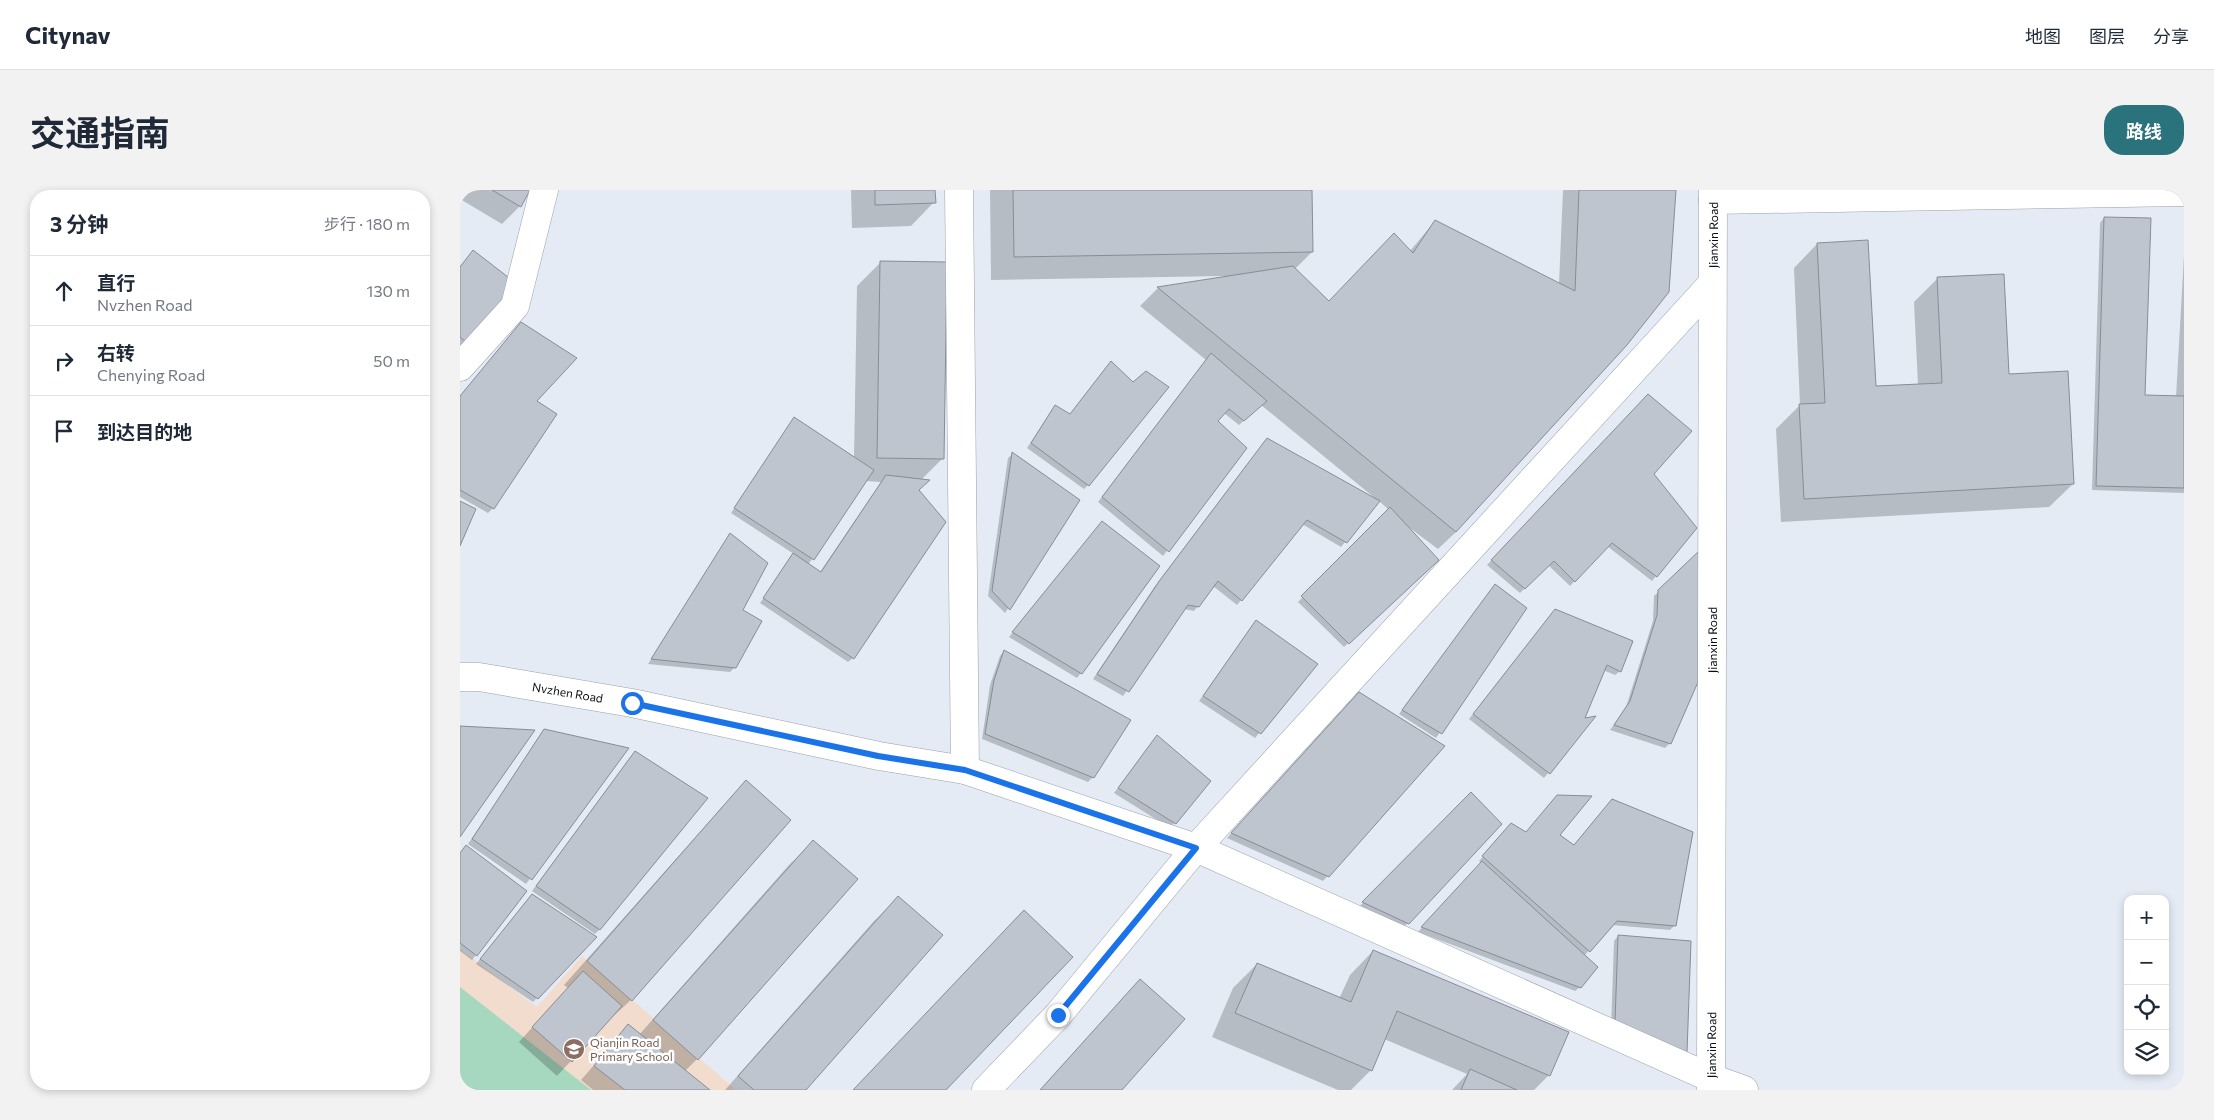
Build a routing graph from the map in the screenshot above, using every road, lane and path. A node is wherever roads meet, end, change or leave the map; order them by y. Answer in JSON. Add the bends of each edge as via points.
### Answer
{"nodes":[{"id":1,"x":544,"y":190,"type":"edge"},
{"id":2,"x":959,"y":190,"type":"edge"},
{"id":3,"x":2184,"y":192,"type":"edge"},
{"id":4,"x":1713,"y":195,"type":"edge"},
{"id":5,"x":1711,"y":285,"type":"junction"},
{"id":6,"x":460,"y":367,"type":"edge"},
{"id":7,"x":460,"y":677,"type":"edge"},
{"id":8,"x":965,"y":770,"type":"junction"},
{"id":9,"x":1196,"y":848,"type":"junction"},
{"id":10,"x":1711,"y":1084,"type":"edge"},
{"id":11,"x":986,"y":1090,"type":"edge"},
{"id":12,"x":1744,"y":1090,"type":"edge"}],
"edges":[{"from":1,"to":6,"type":"street","via":[[515,306]]},
{"from":2,"to":8,"type":"street"},
{"from":3,"to":4,"type":"street"},
{"from":4,"to":5,"type":"street","name":"Jianxin Road"},
{"from":5,"to":9,"type":"street"},
{"from":5,"to":10,"type":"street","name":"Jianxin Road"},
{"from":7,"to":8,"type":"street","name":"Nvzhen Road","via":[[479,677],[632,703],[878,756]]},
{"from":8,"to":9,"type":"street","name":"Nvzhen Road"},
{"from":9,"to":10,"type":"street","name":"Nvzhen Road"},
{"from":9,"to":11,"type":"street","via":[[1058,1015]]},
{"from":10,"to":12,"type":"street","name":"Nvzhen Road"}]}
